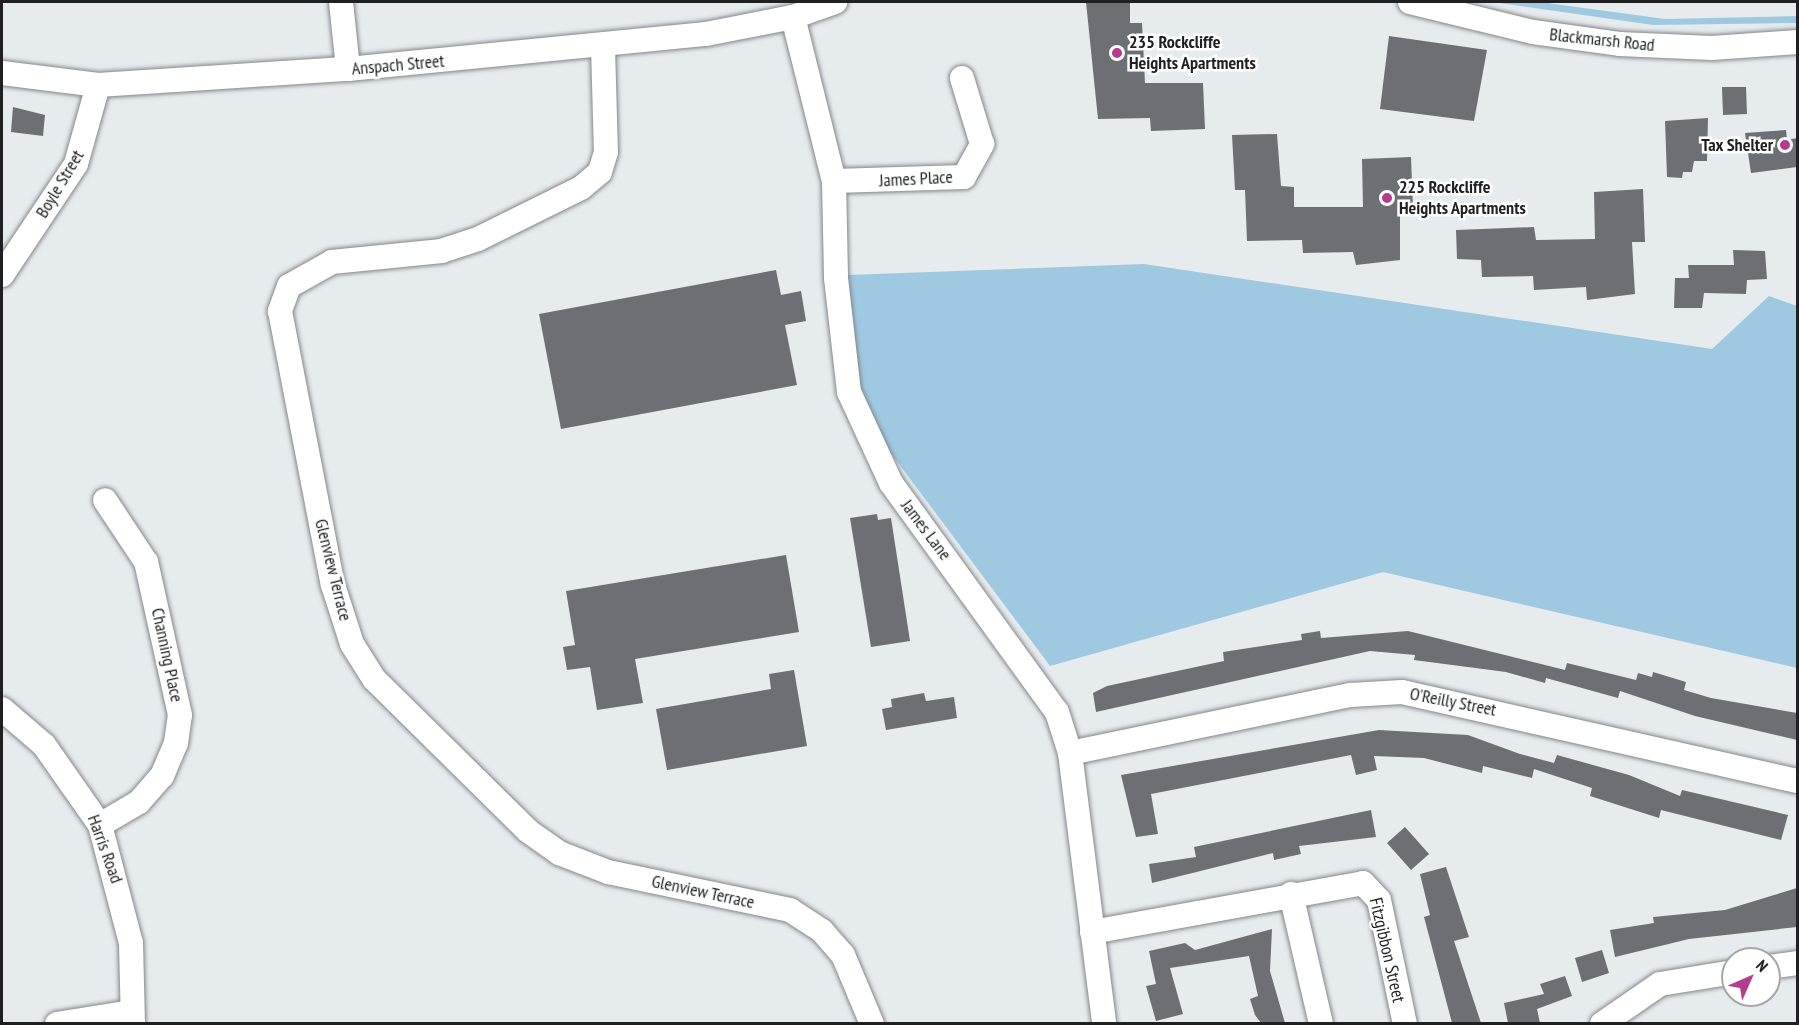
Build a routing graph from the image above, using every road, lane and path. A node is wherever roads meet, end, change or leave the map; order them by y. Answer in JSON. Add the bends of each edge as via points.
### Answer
{"nodes":[{"id":1,"x":341,"y":2,"type":"edge"},
{"id":2,"x":835,"y":2,"type":"edge"},
{"id":3,"x":1410,"y":2,"type":"edge"},
{"id":4,"x":793,"y":18,"type":"junction"},
{"id":5,"x":1797,"y":42,"type":"edge"},
{"id":6,"x":603,"y":47,"type":"junction"},
{"id":7,"x":348,"y":69,"type":"junction"},
{"id":8,"x":2,"y":73,"type":"edge"},
{"id":9,"x":962,"y":78,"type":"dead end"},
{"id":10,"x":98,"y":85,"type":"junction"},
{"id":11,"x":834,"y":182,"type":"junction"},
{"id":12,"x":2,"y":275,"type":"edge"},
{"id":13,"x":105,"y":500,"type":"dead end"},
{"id":14,"x":2,"y":709,"type":"edge"},
{"id":15,"x":1070,"y":753,"type":"junction"},
{"id":16,"x":1797,"y":781,"type":"edge"},
{"id":17,"x":100,"y":825,"type":"junction"},
{"id":18,"x":1291,"y":894,"type":"junction"},
{"id":19,"x":1092,"y":932,"type":"junction"},
{"id":20,"x":1797,"y":963,"type":"edge"},
{"id":21,"x":1781,"y":965,"type":"edge"},
{"id":22,"x":1721,"y":974,"type":"edge"},
{"id":23,"x":133,"y":1018,"type":"edge"},
{"id":24,"x":57,"y":1023,"type":"edge"},
{"id":25,"x":872,"y":1023,"type":"edge"},
{"id":26,"x":1104,"y":1023,"type":"edge"},
{"id":27,"x":1321,"y":1023,"type":"edge"},
{"id":28,"x":1405,"y":1023,"type":"edge"},
{"id":29,"x":1602,"y":1023,"type":"edge"}],
"edges":[{"from":1,"to":7,"type":"street"},
{"from":2,"to":4,"type":"street","name":"Anspach Street"},
{"from":3,"to":5,"type":"street","name":"Blackmarsh Road","via":[[1533,32],[1619,44],[1712,48]]},
{"from":4,"to":6,"type":"street","name":"Anspach Street"},
{"from":4,"to":11,"type":"street","name":"James Lane"},
{"from":6,"to":7,"type":"street","name":"Anspach Street"},
{"from":6,"to":25,"type":"street","name":"Glenview Terrace","via":[[606,152],[600,172],[581,188],[478,239],[442,251],[332,262],[289,286],[280,311],[333,585],[352,644],[374,679],[528,831],[559,853],[608,872],[790,910],[822,931],[843,955]]},
{"from":7,"to":10,"type":"street","name":"Anspach Street"},
{"from":8,"to":10,"type":"street","name":"Anspach Street"},
{"from":9,"to":11,"type":"street","name":"James Place","via":[[982,144],[964,177]]},
{"from":10,"to":12,"type":"street","name":"Boyle Street","via":[[76,164]]},
{"from":11,"to":15,"type":"street","name":"James Lane","via":[[842,363],[859,421],[891,483],[1046,692]]},
{"from":13,"to":17,"type":"street","name":"Channing Place","via":[[146,562],[180,715],[176,742],[162,776],[139,802]]},
{"from":14,"to":17,"type":"street","name":"Harris Road","via":[[44,745]]},
{"from":15,"to":16,"type":"street","name":"O'Reilly Street","via":[[1389,692],[1431,696]]},
{"from":15,"to":19,"type":"street","name":"James Lane"},
{"from":17,"to":23,"type":"street","name":"Harris Road","via":[[131,943]]},
{"from":18,"to":19,"type":"street","name":"Fitzgibbon Street"},
{"from":18,"to":27,"type":"street"},
{"from":18,"to":28,"type":"street","name":"Fitzgibbon Street","via":[[1352,881],[1373,889]]},
{"from":19,"to":26,"type":"street","name":"James Lane"},
{"from":20,"to":21,"type":"street"},
{"from":22,"to":29,"type":"street","via":[[1660,984]]},
{"from":23,"to":24,"type":"street"}]}
